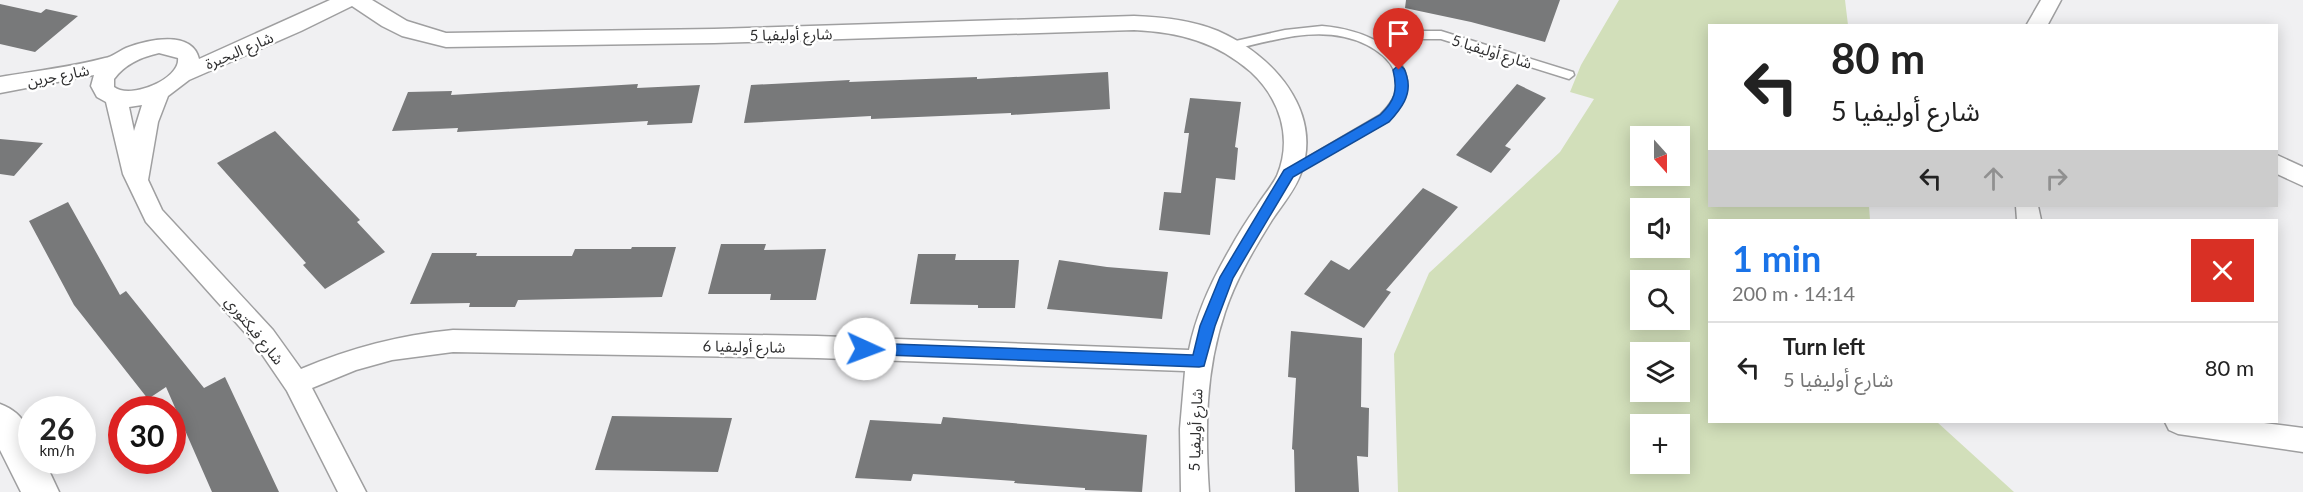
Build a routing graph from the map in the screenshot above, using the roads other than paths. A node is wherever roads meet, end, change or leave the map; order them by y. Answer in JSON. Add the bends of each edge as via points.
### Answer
{"nodes":[{"id":1,"x":347,"y":0,"type":"edge"},
{"id":2,"x":358,"y":0,"type":"edge"},
{"id":3,"x":2051,"y":0,"type":"edge"},
{"id":4,"x":2038,"y":24,"type":"edge"},
{"id":5,"x":294,"y":26,"type":"junction"},
{"id":6,"x":1231,"y":46,"type":"junction"},
{"id":7,"x":1380,"y":47,"type":"junction"},
{"id":8,"x":183,"y":50,"type":"junction"},
{"id":9,"x":115,"y":63,"type":"junction"},
{"id":10,"x":184,"y":74,"type":"junction"},
{"id":11,"x":1569,"y":75,"type":"dead end"},
{"id":12,"x":0,"y":85,"type":"edge"},
{"id":13,"x":158,"y":93,"type":"junction"},
{"id":14,"x":109,"y":94,"type":"junction"},
{"id":15,"x":2278,"y":164,"type":"edge"},
{"id":16,"x":1289,"y":174,"type":"junction"},
{"id":17,"x":2303,"y":177,"type":"edge"},
{"id":18,"x":138,"y":184,"type":"junction"},
{"id":19,"x":1199,"y":361,"type":"junction"},
{"id":20,"x":296,"y":383,"type":"junction"},
{"id":21,"x":0,"y":420,"type":"edge"},
{"id":22,"x":2185,"y":423,"type":"edge"},
{"id":23,"x":2303,"y":440,"type":"edge"},
{"id":24,"x":40,"y":492,"type":"edge"},
{"id":25,"x":352,"y":492,"type":"edge"},
{"id":26,"x":1195,"y":492,"type":"edge"}],
"edges":[{"from":1,"to":5,"type":"street","name":"شارع البحيرة"},
{"from":2,"to":6,"type":"street","name":"شارع أوليفيا 5","via":[[410,33],[446,40],[714,36],[1125,22],[1185,29]]},
{"from":3,"to":4,"type":"street"},
{"from":5,"to":8,"type":"street","name":"شارع البحيرة"},
{"from":5,"to":10,"type":"street","name":"شارع البحيرة"},
{"from":6,"to":7,"type":"lane","name":"شارع أوليفيا 5","via":[[1320,29],[1353,33]]},
{"from":6,"to":16,"type":"street","name":"شارع أوليفيا 5","via":[[1273,80],[1287,102],[1294,125],[1295,149]]},
{"from":7,"to":11,"type":"lane","name":"شارع أوليفيا 5","via":[[1409,35],[1441,35]]},
{"from":7,"to":16,"type":"lane","name":"شارع أوليفيا 5","via":[[1395,64],[1403,83],[1395,108]]},
{"from":8,"to":9,"type":"street","name":"شارع البحيرة","via":[[173,46],[151,47]]},
{"from":8,"to":10,"type":"street","via":[[189,56]]},
{"from":9,"to":12,"type":"street","name":"شارع جرين"},
{"from":9,"to":14,"type":"street","via":[[102,80]]},
{"from":10,"to":13,"type":"street","name":"شارع البحيرة"},
{"from":12,"to":14,"type":"street","name":"شارع جرين"},
{"from":13,"to":14,"type":"street","name":"شارع جرين","via":[[129,100]]},
{"from":13,"to":18,"type":"street","via":[[147,122]]},
{"from":14,"to":18,"type":"street","name":"شارع فيكتوري"},
{"from":15,"to":17,"type":"street"},
{"from":16,"to":19,"type":"street","name":"شارع أوليفيا 5","via":[[1234,261],[1208,326]]},
{"from":18,"to":20,"type":"street","name":"شارع فيكتوري","via":[[154,216],[264,337]]},
{"from":19,"to":20,"type":"street","name":"شارع أوليفيا 6","via":[[809,347],[453,341],[371,353]]},
{"from":19,"to":26,"type":"street","name":"شارع أوليفيا 5","via":[[1193,439]]},
{"from":20,"to":25,"type":"street","name":"شارع فيكتوري"},
{"from":21,"to":24,"type":"main road"},
{"from":22,"to":23,"type":"street"}]}
